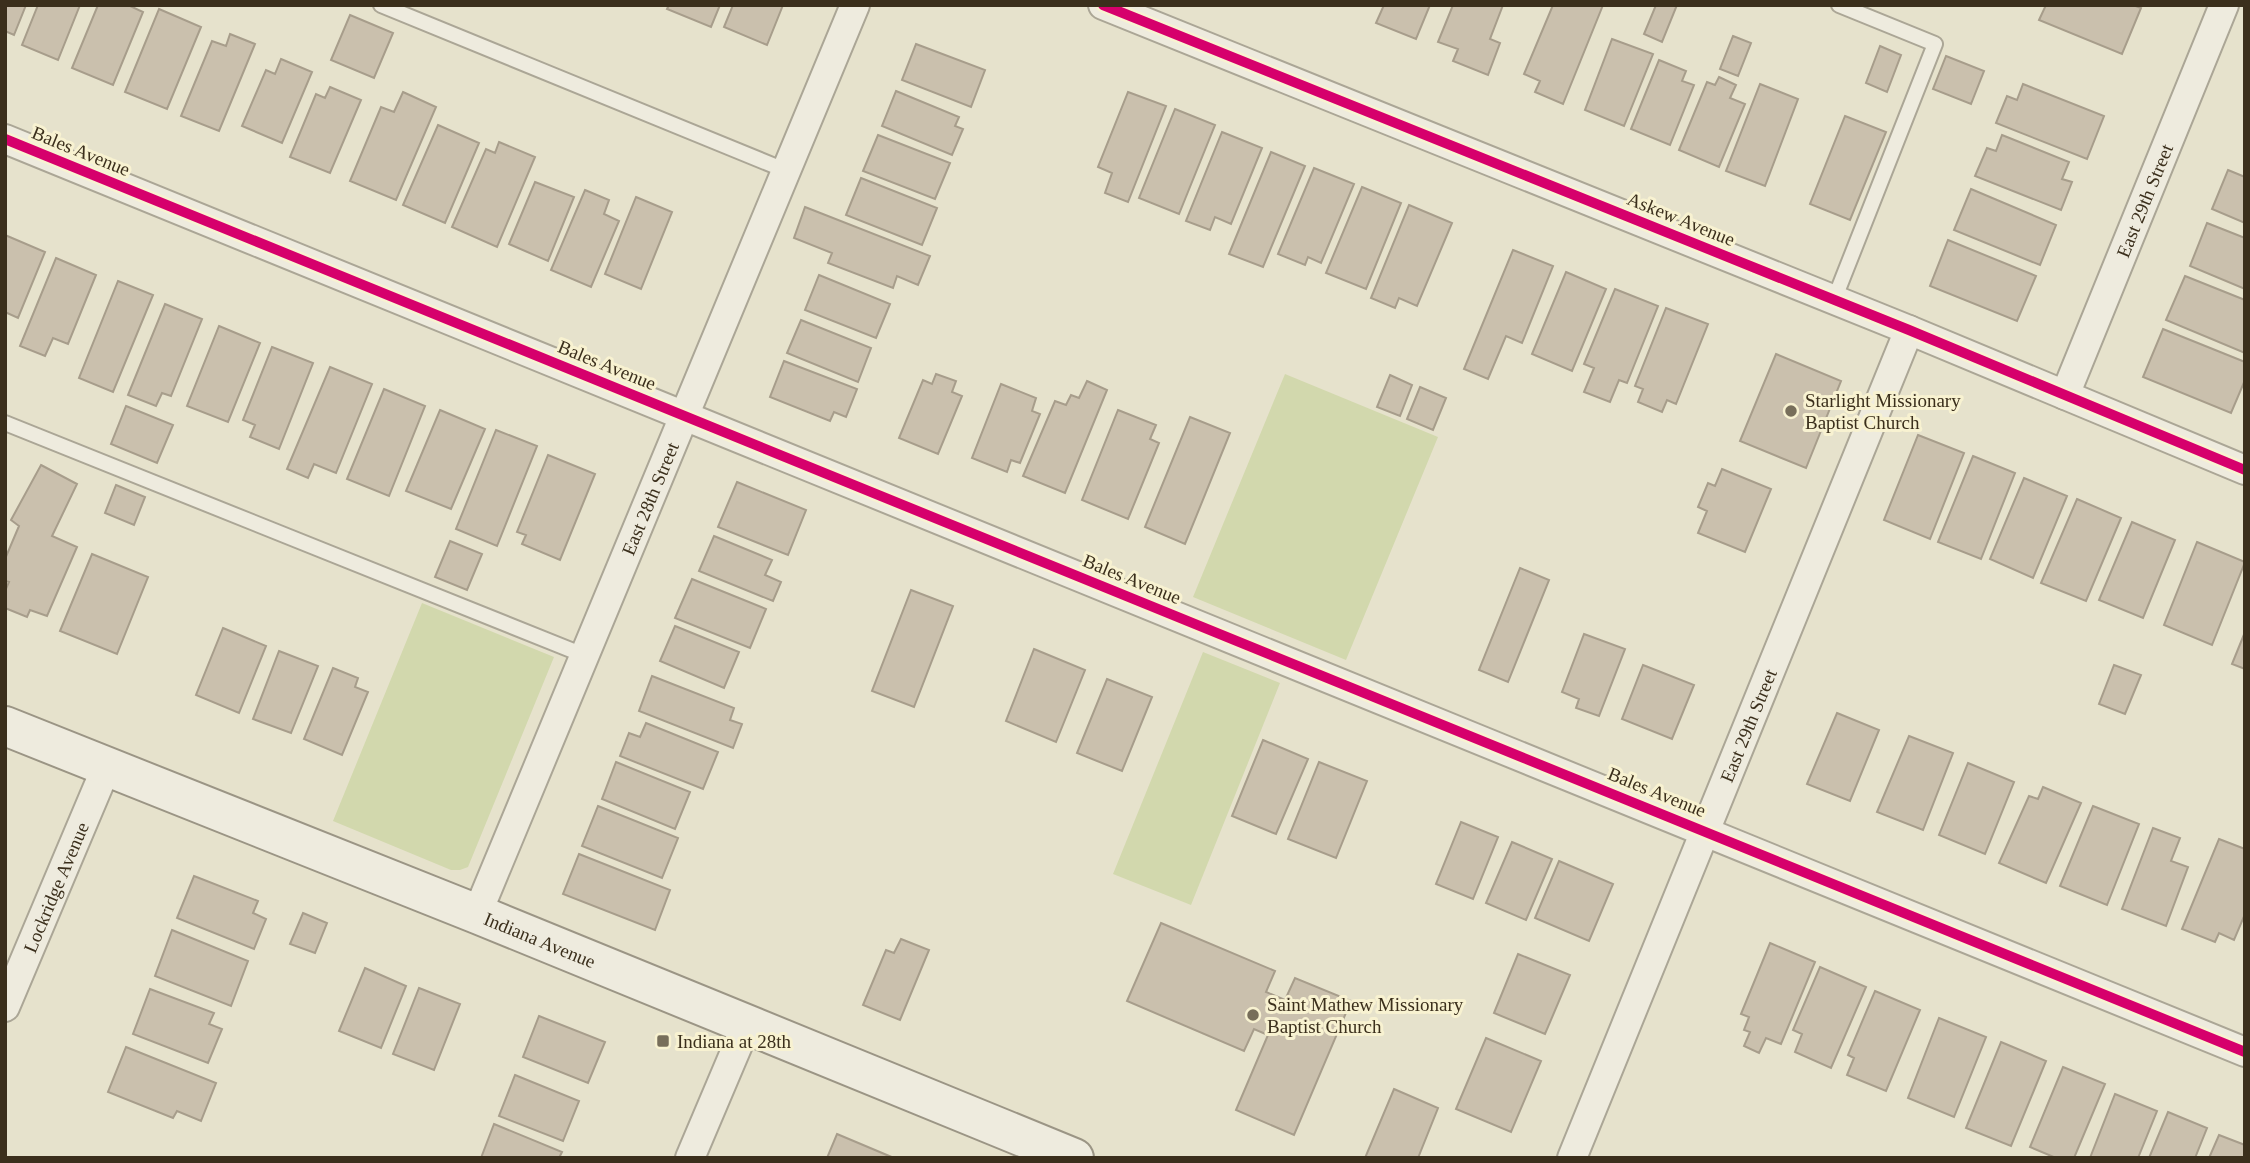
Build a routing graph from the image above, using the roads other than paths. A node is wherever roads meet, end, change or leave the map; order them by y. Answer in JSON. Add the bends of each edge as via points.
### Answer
{"nodes":[{"id":1,"x":381,"y":5,"type":"edge"},
{"id":2,"x":855,"y":5,"type":"edge"},
{"id":3,"x":1103,"y":5,"type":"edge"},
{"id":4,"x":1839,"y":5,"type":"edge"},
{"id":5,"x":2224,"y":5,"type":"edge"},
{"id":6,"x":5,"y":139,"type":"edge"},
{"id":7,"x":787,"y":171,"type":"junction"},
{"id":8,"x":1834,"y":300,"type":"junction"},
{"id":9,"x":1909,"y":330,"type":"junction"},
{"id":10,"x":2065,"y":395,"type":"junction"},
{"id":11,"x":683,"y":415,"type":"junction"},
{"id":12,"x":5,"y":423,"type":"edge"},
{"id":13,"x":2245,"y":470,"type":"edge"},
{"id":14,"x":586,"y":656,"type":"junction"},
{"id":15,"x":5,"y":726,"type":"edge"},
{"id":16,"x":106,"y":768,"type":"junction"},
{"id":17,"x":1707,"y":831,"type":"junction"},
{"id":18,"x":477,"y":914,"type":"junction"},
{"id":19,"x":5,"y":1007,"type":"edge"},
{"id":20,"x":746,"y":1026,"type":"junction"},
{"id":21,"x":2245,"y":1052,"type":"edge"},
{"id":22,"x":690,"y":1158,"type":"edge"},
{"id":23,"x":1074,"y":1158,"type":"edge"},
{"id":24,"x":1572,"y":1158,"type":"edge"}],
"edges":[{"from":1,"to":7,"type":"lane"},
{"from":2,"to":7,"type":"street","name":"East 28th Street"},
{"from":3,"to":8,"type":"street","name":"Askew Avenue"},
{"from":4,"to":8,"type":"lane","via":[[1934,44]]},
{"from":5,"to":10,"type":"street","name":"East 29th Street"},
{"from":6,"to":11,"type":"street","name":"Bales Avenue"},
{"from":7,"to":11,"type":"street","name":"East 28th Street"},
{"from":8,"to":9,"type":"street","name":"Askew Avenue"},
{"from":9,"to":10,"type":"street","name":"Askew Avenue"},
{"from":9,"to":17,"type":"street","name":"East 29th Street"},
{"from":10,"to":13,"type":"street","name":"Askew Avenue"},
{"from":11,"to":14,"type":"street","name":"East 28th Street"},
{"from":11,"to":17,"type":"street","name":"Bales Avenue"},
{"from":12,"to":14,"type":"lane"},
{"from":14,"to":18,"type":"street","name":"East 28th Street"},
{"from":15,"to":16,"type":"street","name":"Indiana Avenue"},
{"from":16,"to":18,"type":"street","name":"Indiana Avenue"},
{"from":16,"to":19,"type":"street","name":"Lockridge Avenue"},
{"from":17,"to":21,"type":"street","name":"Bales Avenue"},
{"from":17,"to":24,"type":"street","name":"East 29th Street"},
{"from":18,"to":20,"type":"street","name":"Indiana Avenue"},
{"from":20,"to":22,"type":"street"},
{"from":20,"to":23,"type":"street","name":"Indiana Avenue"}]}
